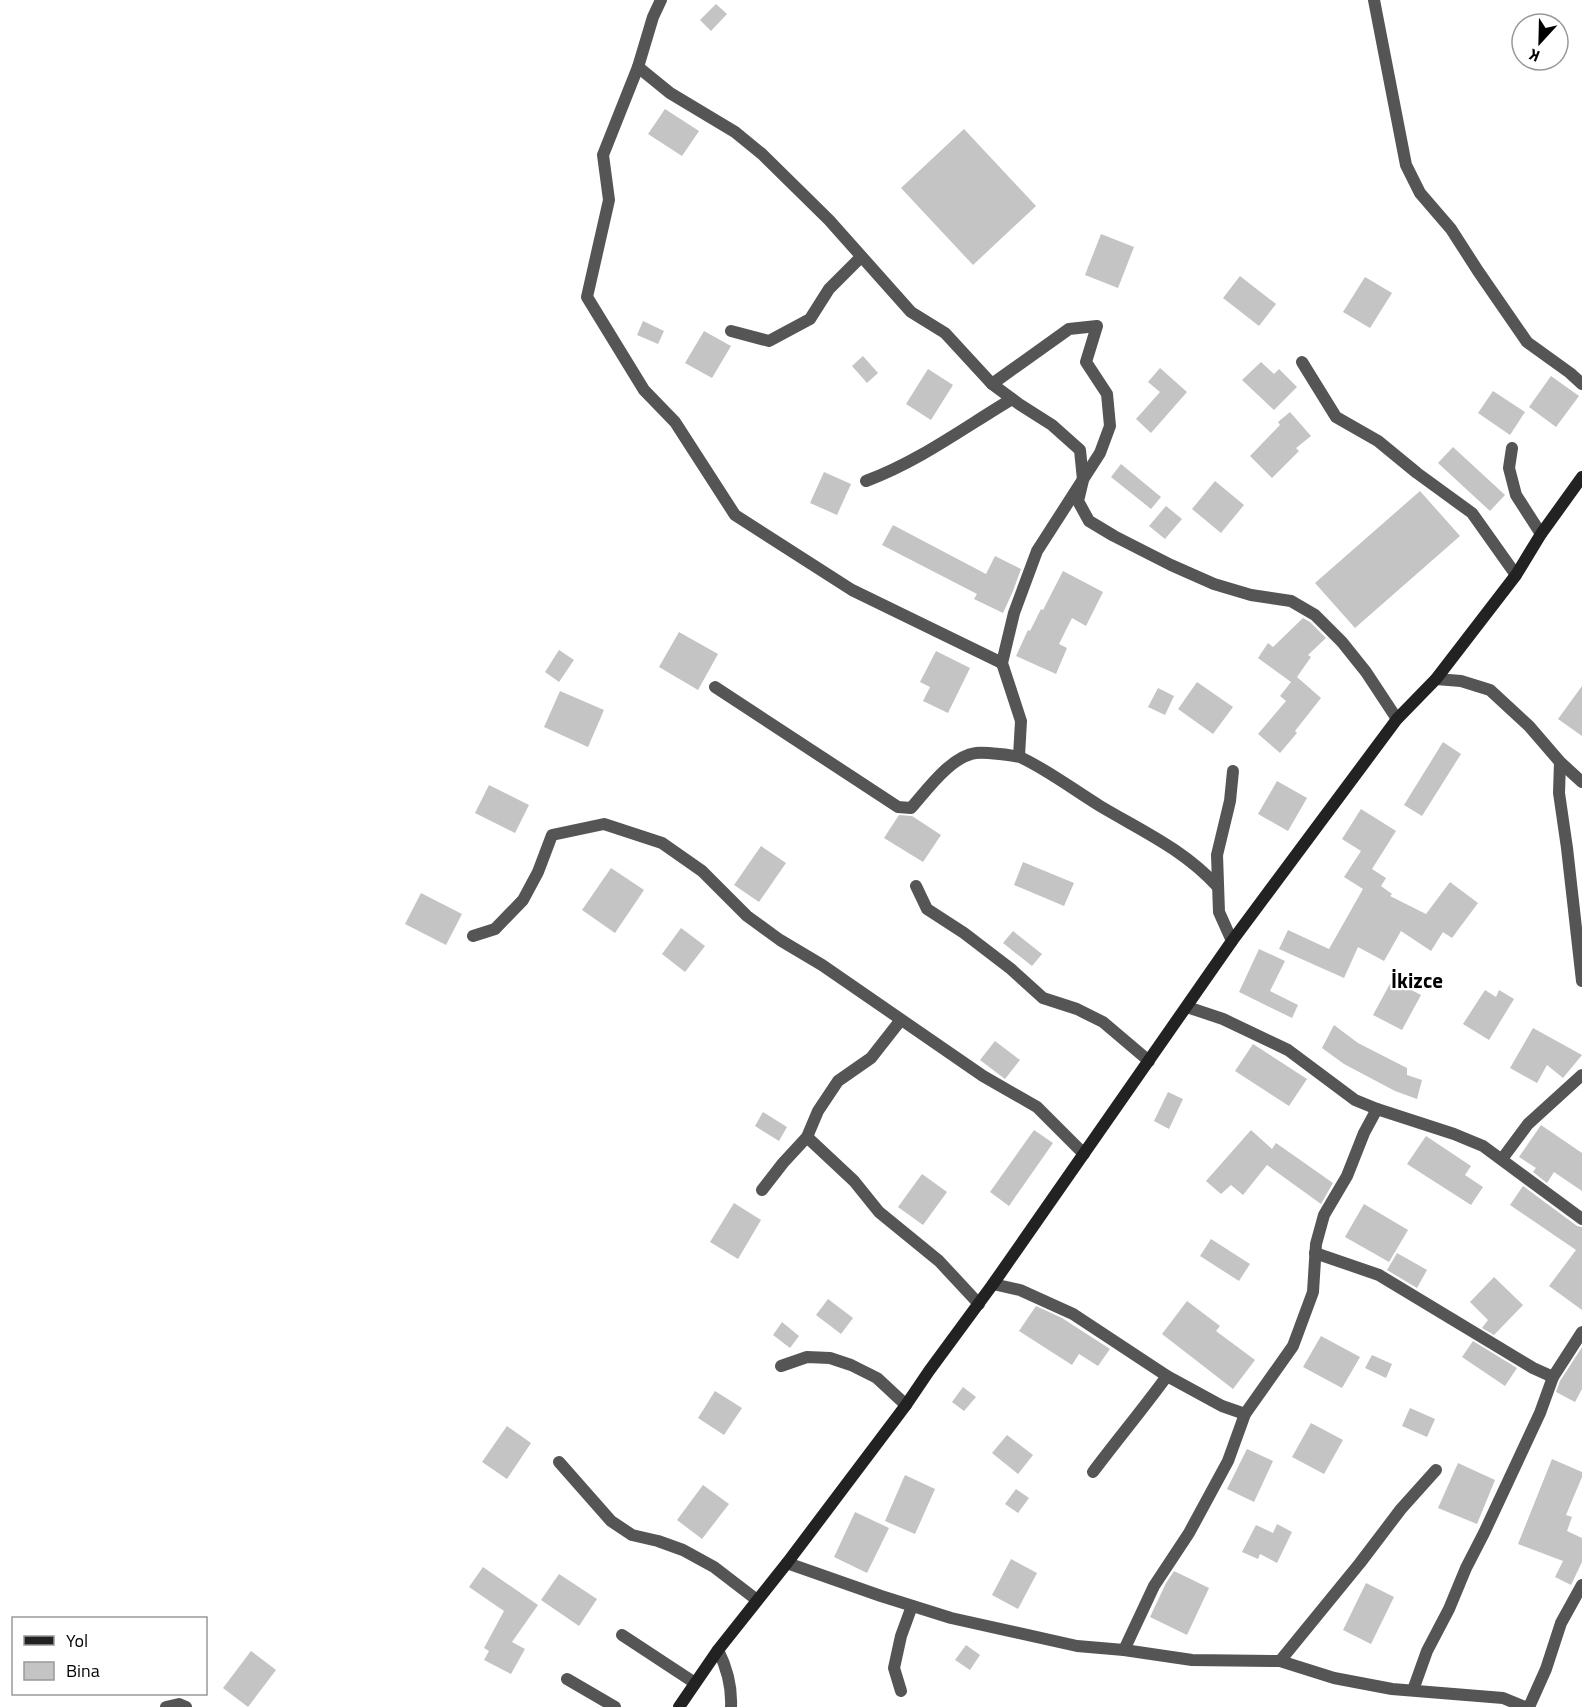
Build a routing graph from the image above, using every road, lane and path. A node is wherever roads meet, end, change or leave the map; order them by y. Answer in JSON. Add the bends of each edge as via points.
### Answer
{"nodes":[{"id":1,"x":661,"y":0,"type":"edge"},
{"id":2,"x":1374,"y":0,"type":"edge"},
{"id":3,"x":638,"y":67,"type":"junction"},
{"id":4,"x":861,"y":257,"type":"junction"},
{"id":5,"x":731,"y":331,"type":"dead end"},
{"id":6,"x":1302,"y":362,"type":"dead end"},
{"id":7,"x":992,"y":384,"type":"junction"},
{"id":8,"x":1582,"y":384,"type":"edge"},
{"id":9,"x":1012,"y":399,"type":"junction"},
{"id":10,"x":1512,"y":448,"type":"dead end"},
{"id":11,"x":1582,"y":477,"type":"edge"},
{"id":12,"x":1083,"y":480,"type":"junction"},
{"id":13,"x":866,"y":481,"type":"dead end"},
{"id":14,"x":1541,"y":534,"type":"junction"},
{"id":15,"x":1516,"y":575,"type":"junction"},
{"id":16,"x":1002,"y":663,"type":"junction"},
{"id":17,"x":1436,"y":679,"type":"junction"},
{"id":18,"x":715,"y":687,"type":"dead end"},
{"id":19,"x":1397,"y":718,"type":"junction"},
{"id":20,"x":1019,"y":756,"type":"junction"},
{"id":21,"x":1560,"y":762,"type":"junction"},
{"id":22,"x":1233,"y":771,"type":"dead end"},
{"id":23,"x":1582,"y":782,"type":"edge"},
{"id":24,"x":916,"y":886,"type":"dead end"},
{"id":25,"x":1217,"y":886,"type":"junction"},
{"id":26,"x":473,"y":936,"type":"dead end"},
{"id":27,"x":1232,"y":941,"type":"junction"},
{"id":28,"x":1582,"y":981,"type":"edge"},
{"id":29,"x":1187,"y":1007,"type":"junction"},
{"id":30,"x":900,"y":1021,"type":"junction"},
{"id":31,"x":1149,"y":1061,"type":"junction"},
{"id":32,"x":1582,"y":1075,"type":"edge"},
{"id":33,"x":1377,"y":1109,"type":"junction"},
{"id":34,"x":807,"y":1137,"type":"junction"},
{"id":35,"x":1084,"y":1154,"type":"junction"},
{"id":36,"x":1502,"y":1159,"type":"junction"},
{"id":37,"x":762,"y":1190,"type":"dead end"},
{"id":38,"x":1582,"y":1220,"type":"edge"},
{"id":39,"x":1316,"y":1253,"type":"junction"},
{"id":40,"x":993,"y":1284,"type":"junction"},
{"id":41,"x":979,"y":1304,"type":"junction"},
{"id":42,"x":1582,"y":1332,"type":"edge"},
{"id":43,"x":781,"y":1366,"type":"dead end"},
{"id":44,"x":1167,"y":1376,"type":"junction"},
{"id":45,"x":1553,"y":1377,"type":"junction"},
{"id":46,"x":906,"y":1405,"type":"junction"},
{"id":47,"x":1245,"y":1414,"type":"junction"},
{"id":48,"x":559,"y":1462,"type":"dead end"},
{"id":49,"x":1436,"y":1470,"type":"dead end"},
{"id":50,"x":1093,"y":1472,"type":"dead end"},
{"id":51,"x":788,"y":1563,"type":"junction"},
{"id":52,"x":1582,"y":1585,"type":"edge"},
{"id":53,"x":757,"y":1600,"type":"junction"},
{"id":54,"x":912,"y":1606,"type":"junction"},
{"id":55,"x":622,"y":1635,"type":"dead end"},
{"id":56,"x":718,"y":1650,"type":"junction"},
{"id":57,"x":1124,"y":1650,"type":"junction"},
{"id":58,"x":1280,"y":1661,"type":"junction"},
{"id":59,"x":567,"y":1679,"type":"dead end"},
{"id":60,"x":695,"y":1683,"type":"junction"},
{"id":61,"x":1413,"y":1690,"type":"junction"},
{"id":62,"x":901,"y":1691,"type":"dead end"},
{"id":63,"x":166,"y":1707,"type":"edge"},
{"id":64,"x":186,"y":1707,"type":"edge"},
{"id":65,"x":615,"y":1707,"type":"edge"},
{"id":66,"x":678,"y":1707,"type":"edge"},
{"id":67,"x":731,"y":1707,"type":"edge"},
{"id":68,"x":1527,"y":1707,"type":"edge"}],
"edges":[{"from":1,"to":3,"type":"street"},
{"from":2,"to":8,"type":"street","via":[[1406,165],[1419,193],[1451,229],[1527,342]]},
{"from":3,"to":4,"type":"street","via":[[762,154]]},
{"from":3,"to":16,"type":"street","via":[[603,155],[609,200],[587,297],[638,381],[675,422],[735,515],[852,590]]},
{"from":4,"to":5,"type":"street","via":[[829,289],[810,319],[769,341]]},
{"from":4,"to":7,"type":"street","via":[[911,312],[945,333]]},
{"from":6,"to":15,"type":"street","via":[[1336,417],[1378,441],[1472,513]]},
{"from":7,"to":9,"type":"street"},
{"from":7,"to":12,"type":"street","via":[[1069,329],[1097,326],[1086,362],[1107,394],[1110,426],[1100,453]]},
{"from":9,"to":12,"type":"street","via":[[1052,425],[1080,450]]},
{"from":9,"to":13,"type":"street","via":[[931,449]]},
{"from":10,"to":14,"type":"street","via":[[1509,468],[1515,495]]},
{"from":11,"to":14,"type":"main road"},
{"from":12,"to":16,"type":"street","via":[[1037,551],[1014,613]]},
{"from":12,"to":19,"type":"street","via":[[1078,501],[1089,521],[1114,536],[1214,585],[1291,601],[1315,615],[1366,672]]},
{"from":14,"to":15,"type":"main road"},
{"from":15,"to":17,"type":"main road"},
{"from":16,"to":20,"type":"street","via":[[1021,721]]},
{"from":17,"to":19,"type":"main road"},
{"from":17,"to":21,"type":"street","via":[[1461,681],[1490,690]]},
{"from":18,"to":20,"type":"street","via":[[898,807],[911,808],[949,764],[975,753]]},
{"from":19,"to":27,"type":"main road"},
{"from":20,"to":25,"type":"street","via":[[1167,844]]},
{"from":21,"to":23,"type":"street"},
{"from":21,"to":28,"type":"street","via":[[1558,793]]},
{"from":22,"to":25,"type":"street","via":[[1217,855]]},
{"from":24,"to":31,"type":"street","via":[[927,909],[1011,969],[1043,998],[1103,1022]]},
{"from":25,"to":27,"type":"street","via":[[1219,912]]},
{"from":26,"to":30,"type":"street","via":[[495,929],[523,900],[552,835],[604,824],[662,843],[702,871],[747,916]]},
{"from":27,"to":29,"type":"main road"},
{"from":29,"to":31,"type":"main road"},
{"from":29,"to":33,"type":"street","via":[[1288,1050],[1354,1100]]},
{"from":30,"to":34,"type":"street","via":[[871,1058],[838,1081]]},
{"from":30,"to":35,"type":"street","via":[[1037,1107]]},
{"from":31,"to":35,"type":"main road"},
{"from":32,"to":36,"type":"street","via":[[1528,1124]]},
{"from":33,"to":36,"type":"street","via":[[1454,1134]]},
{"from":33,"to":39,"type":"street","via":[[1347,1176],[1324,1215]]},
{"from":34,"to":37,"type":"street"},
{"from":34,"to":41,"type":"street","via":[[854,1181],[879,1212],[939,1261]]},
{"from":35,"to":40,"type":"main road"},
{"from":36,"to":38,"type":"street"},
{"from":39,"to":45,"type":"street","via":[[1379,1275]]},
{"from":39,"to":47,"type":"street","via":[[1313,1292],[1293,1346]]},
{"from":40,"to":41,"type":"main road"},
{"from":40,"to":44,"type":"street","via":[[1020,1290],[1073,1314]]},
{"from":41,"to":46,"type":"main road"},
{"from":42,"to":45,"type":"street"},
{"from":43,"to":46,"type":"street","via":[[807,1357],[830,1358],[877,1378]]},
{"from":44,"to":47,"type":"street"},
{"from":44,"to":50,"type":"street"},
{"from":45,"to":61,"type":"street","via":[[1540,1413],[1427,1651]]},
{"from":46,"to":51,"type":"main road"},
{"from":47,"to":57,"type":"street","via":[[1228,1461],[1189,1533],[1154,1586]]},
{"from":48,"to":53,"type":"street","via":[[611,1521],[632,1535],[683,1550],[714,1567]]},
{"from":49,"to":58,"type":"street"},
{"from":51,"to":53,"type":"main road"},
{"from":51,"to":54,"type":"street"},
{"from":52,"to":68,"type":"street","via":[[1561,1623],[1546,1669]]},
{"from":53,"to":56,"type":"main road"},
{"from":54,"to":57,"type":"street","via":[[1077,1646]]},
{"from":54,"to":62,"type":"street","via":[[894,1668]]},
{"from":55,"to":60,"type":"street"},
{"from":56,"to":60,"type":"main road"},
{"from":56,"to":67,"type":"street","via":[[732,1692]]},
{"from":57,"to":58,"type":"street","via":[[1192,1660]]},
{"from":58,"to":61,"type":"street","via":[[1334,1678]]},
{"from":59,"to":65,"type":"street"},
{"from":60,"to":66,"type":"main road"},
{"from":61,"to":68,"type":"street","via":[[1503,1698]]},
{"from":63,"to":64,"type":"street"}]}
